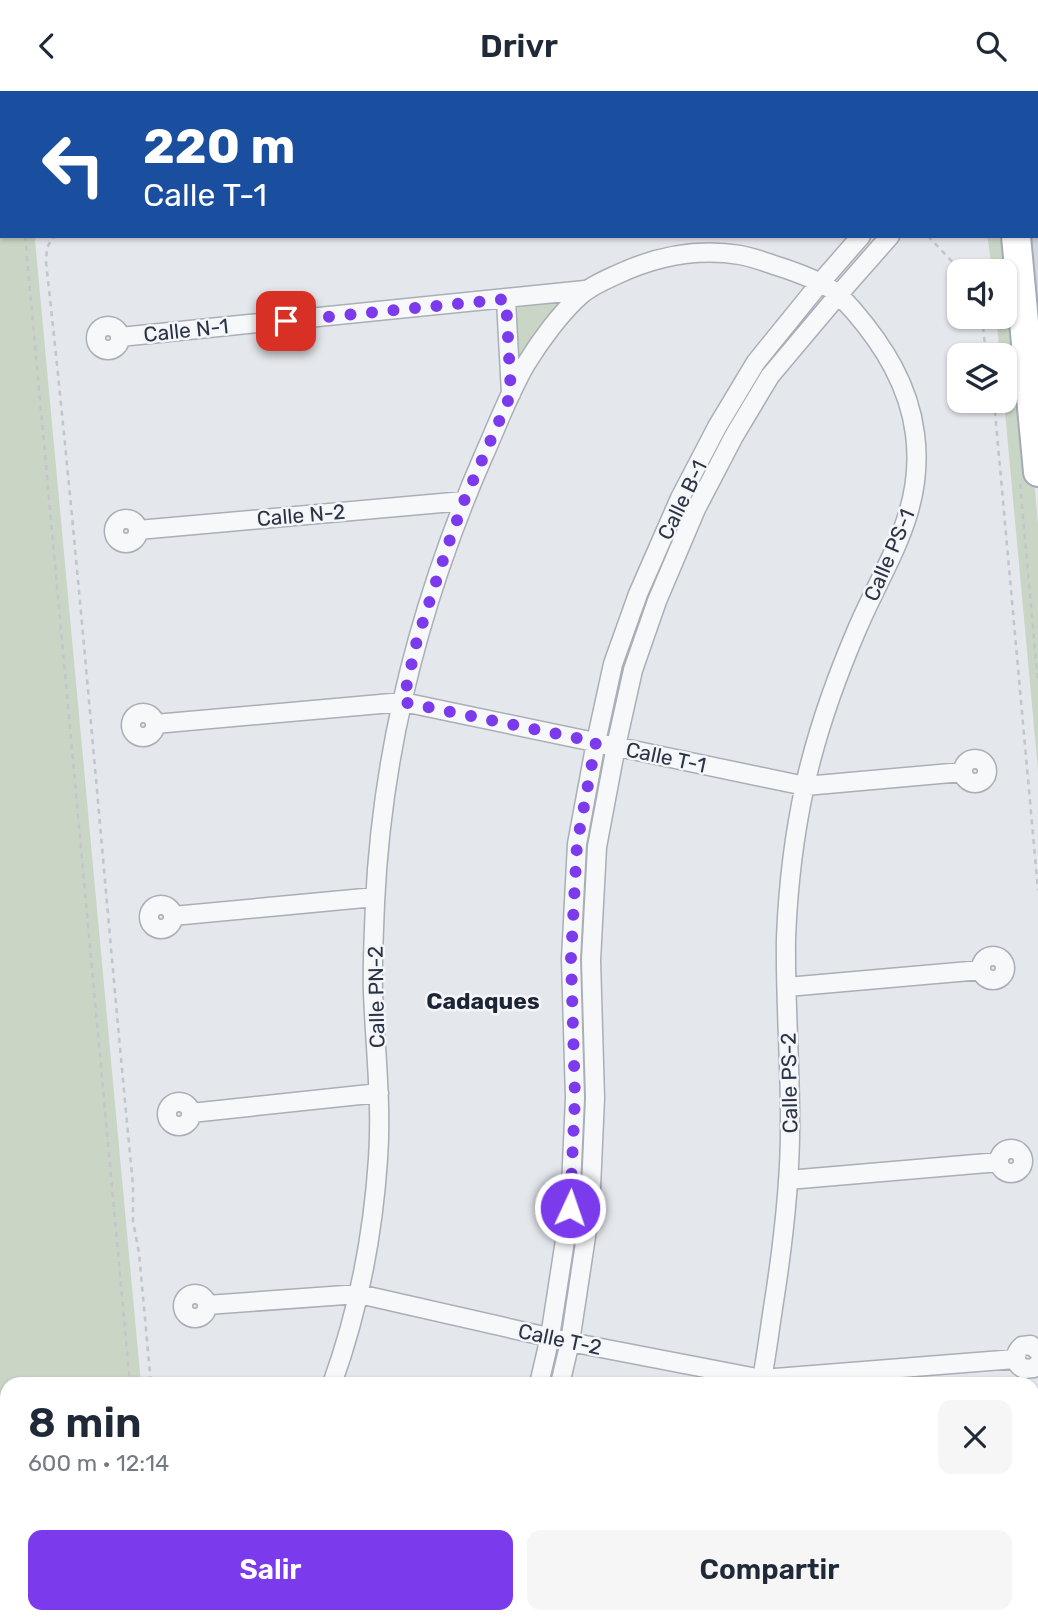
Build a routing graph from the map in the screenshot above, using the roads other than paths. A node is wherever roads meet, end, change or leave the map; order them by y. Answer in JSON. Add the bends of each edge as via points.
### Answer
{"nodes":[{"id":1,"x":858,"y":238,"type":"edge"},
{"id":2,"x":888,"y":238,"type":"edge"},
{"id":3,"x":1016,"y":238,"type":"edge"},
{"id":4,"x":1028,"y":238,"type":"edge"},
{"id":5,"x":820,"y":283,"type":"junction"},
{"id":6,"x":585,"y":291,"type":"junction"},
{"id":7,"x":839,"y":294,"type":"junction"},
{"id":8,"x":506,"y":299,"type":"junction"},
{"id":9,"x":1032,"y":301,"type":"edge"},
{"id":10,"x":1038,"y":335,"type":"edge"},
{"id":11,"x":120,"y":337,"type":"dead end"},
{"id":12,"x":511,"y":394,"type":"junction"},
{"id":13,"x":1029,"y":474,"type":"edge"},
{"id":14,"x":680,"y":498,"type":"junction"},
{"id":15,"x":464,"y":501,"type":"junction"},
{"id":16,"x":696,"y":509,"type":"junction"},
{"id":17,"x":138,"y":530,"type":"dead end"},
{"id":18,"x":403,"y":702,"type":"junction"},
{"id":19,"x":155,"y":724,"type":"dead end"},
{"id":20,"x":596,"y":742,"type":"junction"},
{"id":21,"x":616,"y":746,"type":"junction"},
{"id":22,"x":962,"y":772,"type":"dead end"},
{"id":23,"x":805,"y":786,"type":"junction"},
{"id":24,"x":376,"y":897,"type":"junction"},
{"id":25,"x":173,"y":916,"type":"dead end"},
{"id":26,"x":981,"y":970,"type":"dead end"},
{"id":27,"x":786,"y":987,"type":"junction"},
{"id":28,"x":379,"y":1093,"type":"junction"},
{"id":29,"x":191,"y":1112,"type":"dead end"},
{"id":30,"x":999,"y":1162,"type":"dead end"},
{"id":31,"x":788,"y":1180,"type":"junction"},
{"id":32,"x":359,"y":1294,"type":"junction"},
{"id":33,"x":207,"y":1305,"type":"dead end"},
{"id":34,"x":550,"y":1337,"type":"junction"},
{"id":35,"x":570,"y":1342,"type":"junction"},
{"id":36,"x":1038,"y":1351,"type":"edge"},
{"id":37,"x":1015,"y":1359,"type":"junction"},
{"id":38,"x":1038,"y":1364,"type":"edge"},
{"id":39,"x":335,"y":1377,"type":"edge"},
{"id":40,"x":541,"y":1377,"type":"edge"},
{"id":41,"x":562,"y":1377,"type":"edge"},
{"id":42,"x":737,"y":1377,"type":"edge"},
{"id":43,"x":762,"y":1377,"type":"edge"},
{"id":44,"x":816,"y":1377,"type":"edge"}],
"edges":[{"from":1,"to":5,"type":"street","name":"Calle B-1"},
{"from":2,"to":7,"type":"street","name":"Calle B-1"},
{"from":3,"to":9,"type":"main road"},
{"from":4,"to":9,"type":"main road"},
{"from":5,"to":6,"type":"street","name":"Calle PS-1","via":[[741,255],[694,253],[653,260]]},
{"from":5,"to":7,"type":"street","name":"Calle PS-1"},
{"from":5,"to":14,"type":"street","name":"Calle B-1","via":[[756,362]]},
{"from":6,"to":8,"type":"street","name":"Calle N-1"},
{"from":6,"to":12,"type":"street","name":"Calle PN-2","via":[[528,361]]},
{"from":7,"to":16,"type":"street","name":"Calle B-1","via":[[770,376]]},
{"from":7,"to":23,"type":"street","name":"Calle PS-1","via":[[899,376],[916,437],[916,477],[909,516],[844,661]]},
{"from":8,"to":11,"type":"street","name":"Calle N-1"},
{"from":8,"to":12,"type":"street"},
{"from":9,"to":10,"type":"main road"},
{"from":9,"to":13,"type":"main road"},
{"from":12,"to":15,"type":"street","name":"Calle PN-2"},
{"from":14,"to":16,"type":"street"},
{"from":14,"to":20,"type":"street","name":"Calle B-1","via":[[613,664]]},
{"from":15,"to":17,"type":"street","name":"Calle N-2"},
{"from":15,"to":18,"type":"street","name":"Calle PN-2","via":[[417,640]]},
{"from":16,"to":21,"type":"street","name":"Calle B-1","via":[[633,670]]},
{"from":18,"to":19,"type":"street","name":"Calle T-1"},
{"from":18,"to":20,"type":"street","name":"Calle T-1"},
{"from":18,"to":24,"type":"street","name":"Calle PN-2","via":[[382,821]]},
{"from":20,"to":21,"type":"street","name":"Calle T-1"},
{"from":20,"to":34,"type":"street","name":"Calle B-1","via":[[577,844],[571,958],[575,1098],[570,1208]]},
{"from":21,"to":23,"type":"street","name":"Calle T-1"},
{"from":21,"to":35,"type":"street","name":"Calle B-1","via":[[597,847],[591,960],[595,1098],[590,1210]]},
{"from":22,"to":23,"type":"street","name":"Calle T-1"},
{"from":23,"to":27,"type":"street","name":"Calle PS-2","via":[[793,858]]},
{"from":24,"to":25,"type":"street"},
{"from":24,"to":28,"type":"street","name":"Calle PN-2","via":[[373,986]]},
{"from":26,"to":27,"type":"street"},
{"from":27,"to":31,"type":"street","name":"Calle PS-2"},
{"from":28,"to":29,"type":"street"},
{"from":28,"to":32,"type":"street","name":"Calle PN-2","via":[[378,1158]]},
{"from":30,"to":31,"type":"street"},
{"from":31,"to":43,"type":"street","name":"Calle PS-2"},
{"from":32,"to":33,"type":"street","name":"Calle T-2"},
{"from":32,"to":34,"type":"street","name":"Calle T-2"},
{"from":32,"to":39,"type":"street","name":"Calle PN-2"},
{"from":34,"to":35,"type":"street","name":"Calle T-2"},
{"from":34,"to":40,"type":"street","name":"Calle B-1"},
{"from":35,"to":41,"type":"street","name":"Calle B-1"},
{"from":35,"to":42,"type":"street","name":"Calle T-2"},
{"from":36,"to":37,"type":"street","via":[[1031,1345],[1022,1346]]},
{"from":37,"to":38,"type":"street","via":[[1024,1369]]},
{"from":37,"to":44,"type":"street","name":"Calle T-2"}]}
